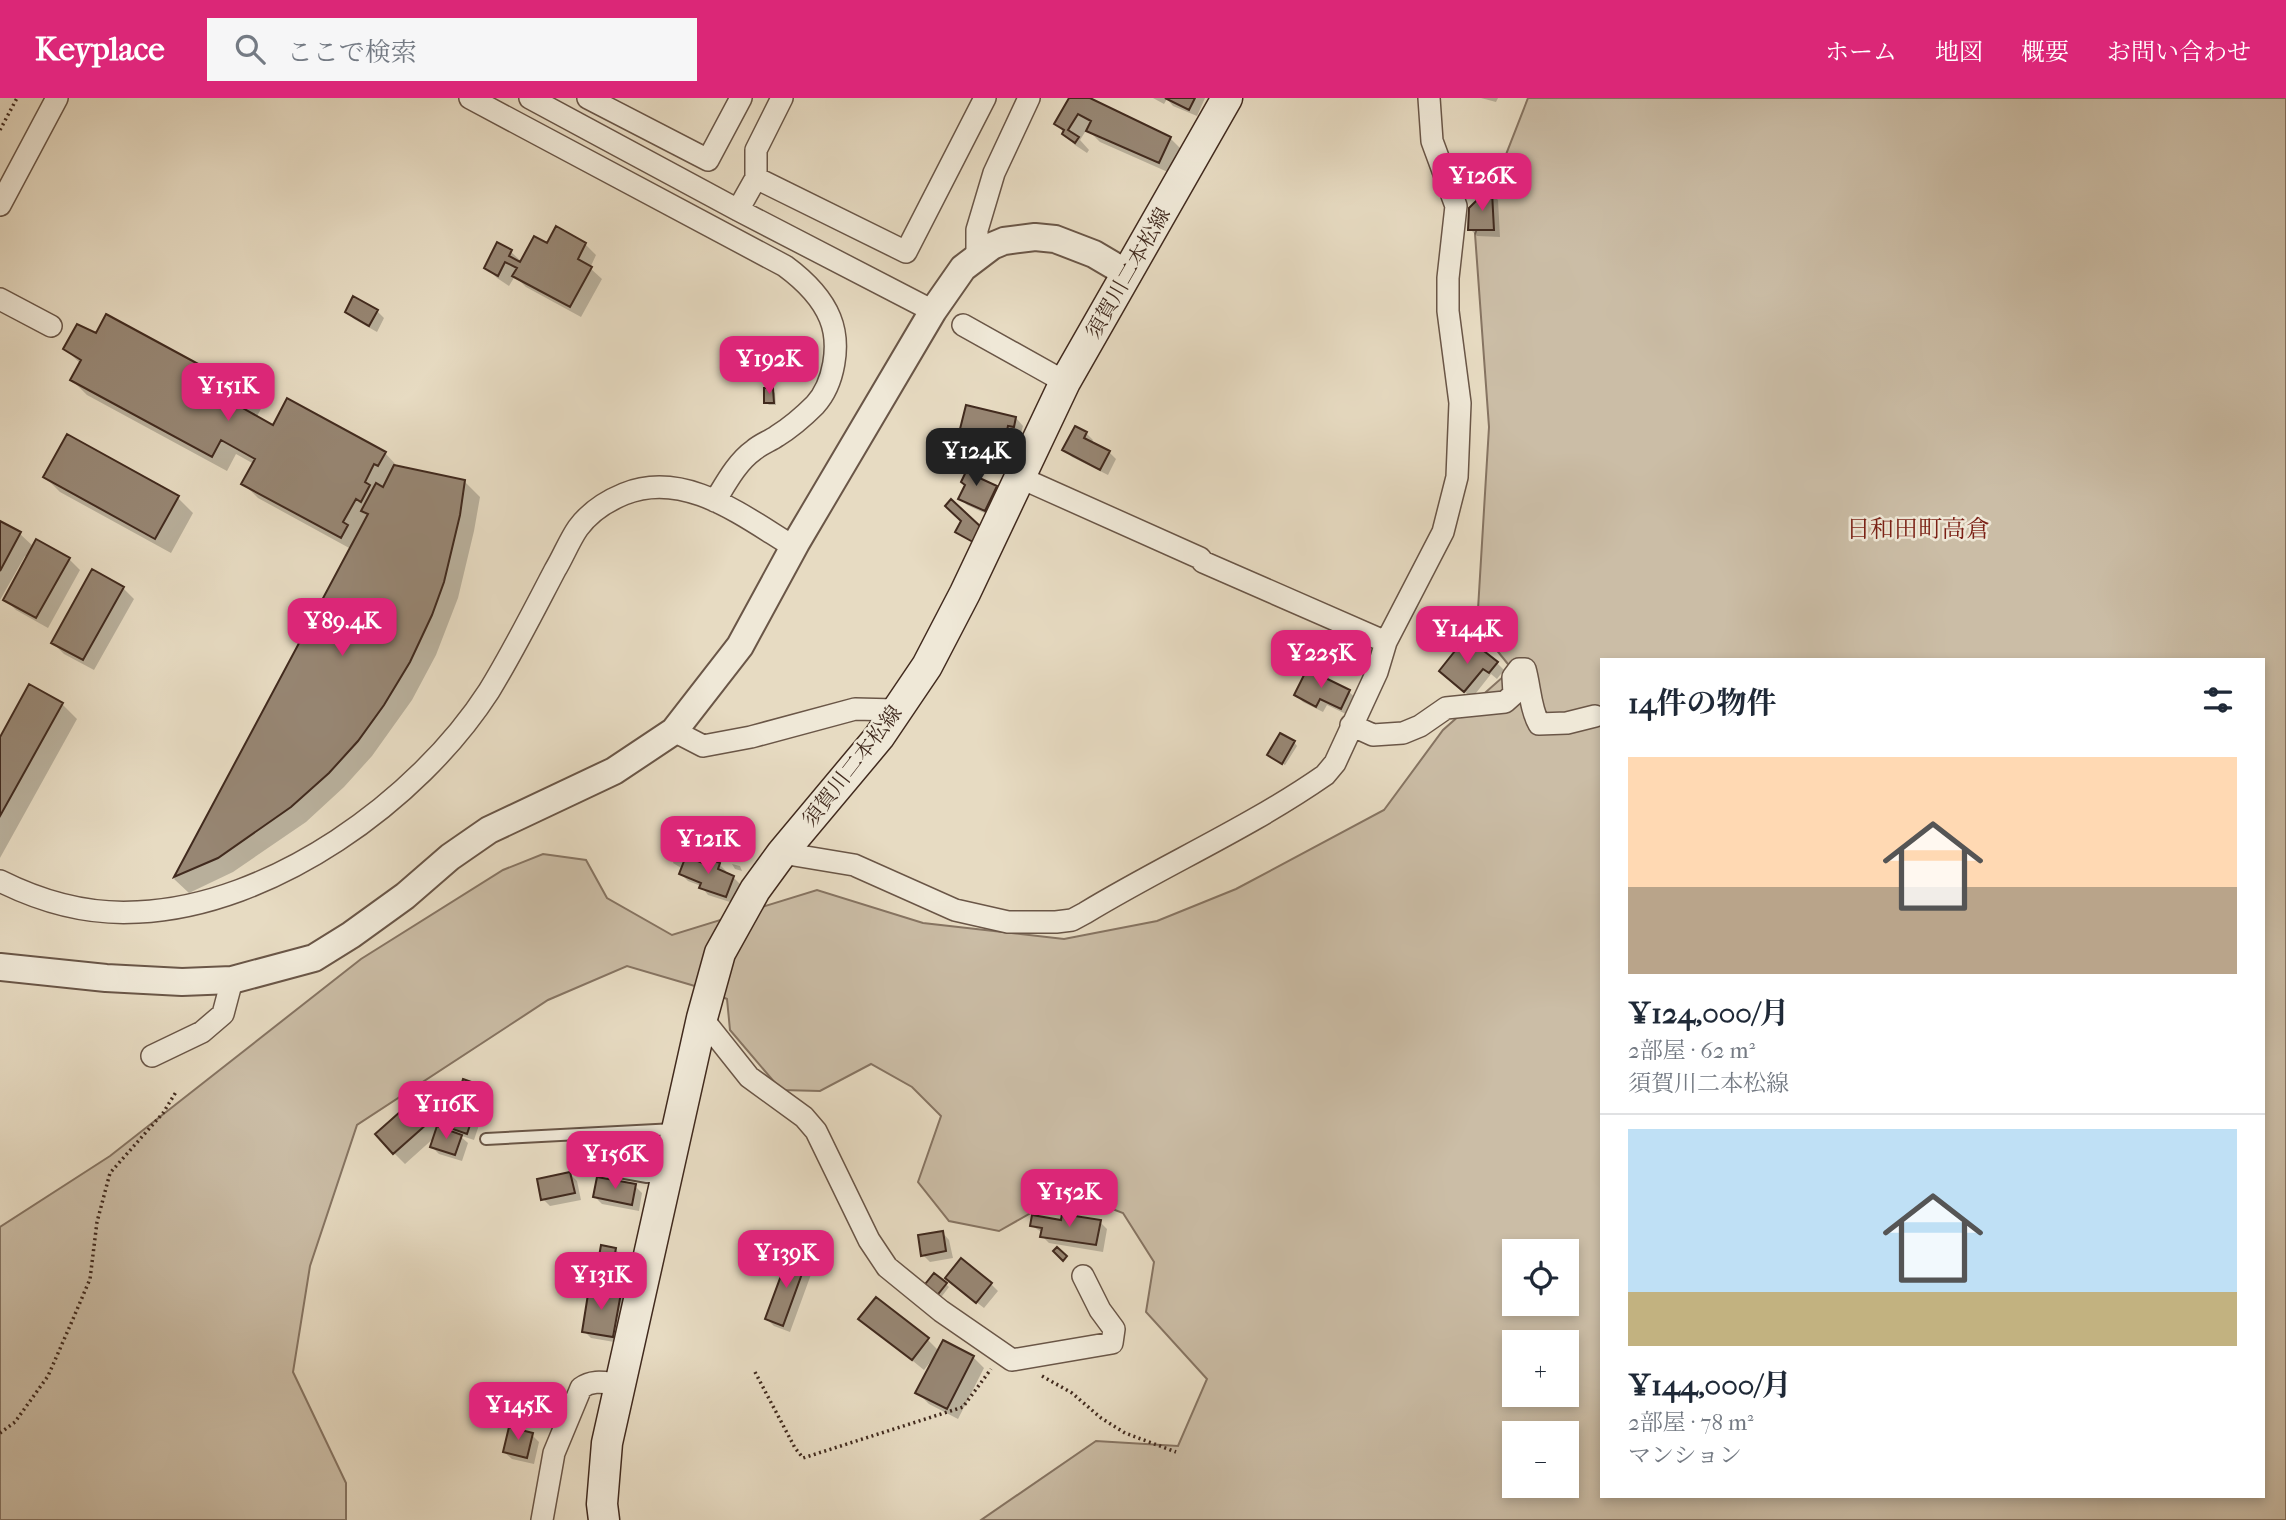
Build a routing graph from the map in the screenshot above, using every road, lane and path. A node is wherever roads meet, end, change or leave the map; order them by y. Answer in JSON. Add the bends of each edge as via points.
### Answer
{"nodes":[{"id":1,"x":17,"y":98,"type":"edge"},
{"id":2,"x":57,"y":98,"type":"edge"},
{"id":3,"x":470,"y":98,"type":"edge"},
{"id":4,"x":530,"y":98,"type":"edge"},
{"id":5,"x":588,"y":98,"type":"edge"},
{"id":6,"x":741,"y":98,"type":"edge"},
{"id":7,"x":782,"y":98,"type":"edge"},
{"id":8,"x":985,"y":98,"type":"edge"},
{"id":9,"x":1029,"y":98,"type":"edge"},
{"id":10,"x":1227,"y":98,"type":"edge"},
{"id":11,"x":1429,"y":98,"type":"edge"},
{"id":12,"x":0,"y":130,"type":"edge"},
{"id":13,"x":756,"y":178,"type":"junction"},
{"id":14,"x":0,"y":205,"type":"edge"},
{"id":15,"x":738,"y":210,"type":"junction"},
{"id":16,"x":977,"y":257,"type":"junction"},
{"id":17,"x":1128,"y":274,"type":"junction"},
{"id":18,"x":0,"y":299,"type":"edge"},
{"id":19,"x":933,"y":311,"type":"junction"},
{"id":20,"x":963,"y":325,"type":"dead end"},
{"id":21,"x":51,"y":326,"type":"dead end"},
{"id":22,"x":1065,"y":382,"type":"junction"},
{"id":23,"x":1019,"y":477,"type":"junction"},
{"id":24,"x":715,"y":501,"type":"junction"},
{"id":25,"x":794,"y":547,"type":"junction"},
{"id":26,"x":1386,"y":642,"type":"junction"},
{"id":27,"x":896,"y":710,"type":"junction"},
{"id":28,"x":1595,"y":716,"type":"dead end"},
{"id":29,"x":1351,"y":725,"type":"junction"},
{"id":30,"x":674,"y":731,"type":"junction"},
{"id":31,"x":782,"y":853,"type":"junction"},
{"id":32,"x":0,"y":881,"type":"edge"},
{"id":33,"x":0,"y":967,"type":"edge"},
{"id":34,"x":232,"y":980,"type":"junction"},
{"id":35,"x":702,"y":1018,"type":"junction"},
{"id":36,"x":152,"y":1056,"type":"dead end"},
{"id":37,"x":176,"y":1092,"type":"dead end"},
{"id":38,"x":677,"y":1129,"type":"junction"},
{"id":39,"x":486,"y":1139,"type":"dead end"},
{"id":40,"x":586,"y":1166,"type":"dead end"},
{"id":41,"x":667,"y":1177,"type":"junction"},
{"id":42,"x":1083,"y":1276,"type":"dead end"},
{"id":43,"x":1007,"y":1357,"type":"junction"},
{"id":44,"x":755,"y":1372,"type":"dead end"},
{"id":45,"x":619,"y":1384,"type":"junction"},
{"id":46,"x":0,"y":1433,"type":"edge"},
{"id":47,"x":1176,"y":1452,"type":"dead end"},
{"id":48,"x":542,"y":1520,"type":"edge"},
{"id":49,"x":604,"y":1520,"type":"edge"}],
"edges":[{"from":1,"to":12,"type":"path"},
{"from":2,"to":14,"type":"street"},
{"from":3,"to":24,"type":"street","via":[[785,266],[824,305],[831,320],[835,356],[826,389],[799,419],[739,464]]},
{"from":4,"to":15,"type":"street"},
{"from":5,"to":6,"type":"street","via":[[708,160]]},
{"from":7,"to":13,"type":"street","via":[[756,150]]},
{"from":8,"to":13,"type":"street","via":[[905,252]]},
{"from":9,"to":16,"type":"street","via":[[994,173],[977,230]]},
{"from":10,"to":17,"type":"main road","name":"須賀川二本松線"},
{"from":11,"to":26,"type":"street","via":[[1432,141],[1456,206],[1448,311],[1460,403],[1457,477],[1443,531]]},
{"from":13,"to":15,"type":"street"},
{"from":15,"to":19,"type":"street"},
{"from":16,"to":17,"type":"street","via":[[1004,241],[1055,239]]},
{"from":16,"to":19,"type":"street","via":[[963,268]]},
{"from":17,"to":22,"type":"main road","name":"須賀川二本松線"},
{"from":18,"to":21,"type":"street"},
{"from":19,"to":25,"type":"street"},
{"from":20,"to":22,"type":"street"},
{"from":22,"to":23,"type":"main road","name":"須賀川二本松線"},
{"from":23,"to":26,"type":"street"},
{"from":23,"to":27,"type":"main road","name":"須賀川二本松線","via":[[927,666]]},
{"from":24,"to":25,"type":"street"},
{"from":24,"to":32,"type":"street","via":[[683,489],[651,487],[626,493],[600,507],[578,528],[490,688],[438,757],[390,803],[295,864],[209,901],[138,912],[66,906]]},
{"from":25,"to":30,"type":"street","via":[[740,646]]},
{"from":26,"to":29,"type":"street"},
{"from":27,"to":30,"type":"street","via":[[855,709],[703,746]]},
{"from":27,"to":31,"type":"main road","name":"須賀川二本松線","via":[[879,737]]},
{"from":28,"to":29,"type":"street","via":[[1539,724],[1525,669],[1518,669],[1513,677],[1514,694],[1505,702],[1446,708],[1403,733],[1373,735]]},
{"from":29,"to":31,"type":"street","via":[[1325,775],[1072,920],[1008,922],[955,910],[855,865]]},
{"from":30,"to":34,"type":"street","via":[[614,771],[489,830],[405,896],[314,958]]},
{"from":31,"to":35,"type":"main road","name":"須賀川二本松線","via":[[720,953]]},
{"from":33,"to":34,"type":"street","via":[[106,978]]},
{"from":34,"to":36,"type":"street","via":[[223,1014],[202,1032]]},
{"from":35,"to":38,"type":"main road","name":"須賀川二本松線"},
{"from":35,"to":43,"type":"street","via":[[749,1077],[816,1131],[887,1268]]},
{"from":37,"to":46,"type":"path","via":[[110,1173],[97,1222],[90,1279],[48,1376],[15,1422]]},
{"from":38,"to":39,"type":"lane"},
{"from":38,"to":41,"type":"main road","name":"須賀川二本松線"},
{"from":40,"to":41,"type":"lane"},
{"from":41,"to":45,"type":"main road","name":"須賀川二本松線"},
{"from":42,"to":43,"type":"street","via":[[1114,1329],[1112,1343]]},
{"from":43,"to":44,"type":"path","via":[[963,1407],[803,1458]]},
{"from":43,"to":47,"type":"path","via":[[1072,1392],[1125,1433]]},
{"from":45,"to":48,"type":"street","via":[[587,1383],[581,1388],[554,1453]]},
{"from":45,"to":49,"type":"main road","name":"須賀川二本松線","via":[[607,1443]]}]}
